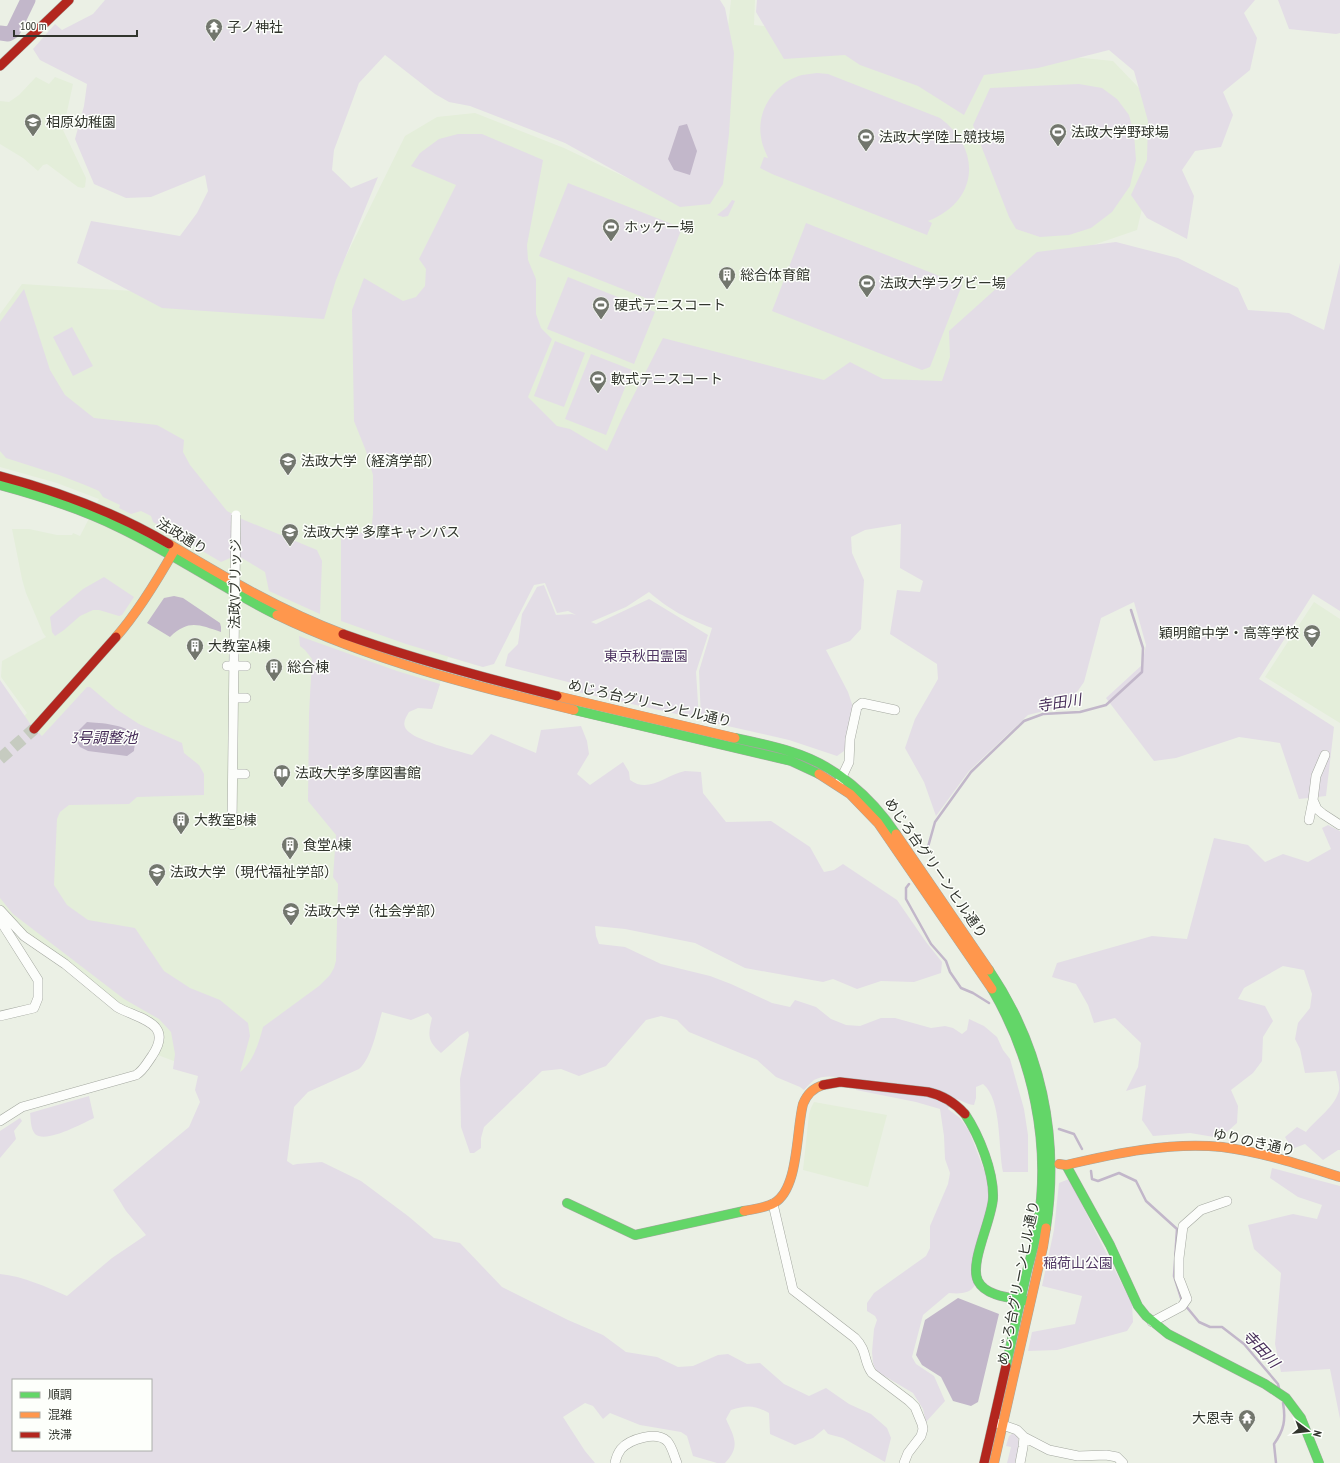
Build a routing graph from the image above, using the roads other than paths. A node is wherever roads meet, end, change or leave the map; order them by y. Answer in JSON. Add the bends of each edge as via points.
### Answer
{"nodes":[{"id":1,"x":69,"y":0,"type":"edge"},
{"id":2,"x":0,"y":66,"type":"edge"},
{"id":3,"x":0,"y":476,"type":"edge"},
{"id":4,"x":0,"y":485,"type":"edge"},
{"id":5,"x":236,"y":512,"type":"dead end"},
{"id":6,"x":173,"y":552,"type":"junction"},
{"id":7,"x":343,"y":638,"type":"joint"},
{"id":8,"x":230,"y":666,"type":"junction"},
{"id":9,"x":246,"y":666,"type":"dead end"},
{"id":10,"x":234,"y":698,"type":"junction"},
{"id":11,"x":246,"y":698,"type":"dead end"},
{"id":12,"x":895,"y":710,"type":"dead end"},
{"id":13,"x":34,"y":729,"type":"tunnel mouth"},
{"id":14,"x":1325,"y":755,"type":"dead end"},
{"id":15,"x":233,"y":774,"type":"junction"},
{"id":16,"x":245,"y":774,"type":"dead end"},
{"id":17,"x":840,"y":780,"type":"junction"},
{"id":18,"x":1313,"y":800,"type":"junction"},
{"id":19,"x":1309,"y":820,"type":"dead end"},
{"id":20,"x":1340,"y":824,"type":"edge"},
{"id":21,"x":232,"y":825,"type":"dead end"},
{"id":22,"x":0,"y":910,"type":"edge"},
{"id":23,"x":4,"y":921,"type":"edge"},
{"id":24,"x":0,"y":1016,"type":"edge"},
{"id":25,"x":0,"y":1121,"type":"edge"},
{"id":26,"x":1046,"y":1164,"type":"junction"},
{"id":27,"x":1066,"y":1165,"type":"junction"},
{"id":28,"x":1340,"y":1177,"type":"edge"},
{"id":29,"x":1227,"y":1201,"type":"dead end"},
{"id":30,"x":567,"y":1203,"type":"dead end"},
{"id":31,"x":773,"y":1204,"type":"junction"},
{"id":32,"x":1026,"y":1300,"type":"junction"},
{"id":33,"x":1152,"y":1322,"type":"junction"},
{"id":34,"x":998,"y":1423,"type":"junction"},
{"id":35,"x":1024,"y":1437,"type":"junction"},
{"id":36,"x":615,"y":1463,"type":"edge"},
{"id":37,"x":677,"y":1463,"type":"edge"},
{"id":38,"x":904,"y":1463,"type":"edge"},
{"id":39,"x":984,"y":1463,"type":"edge"},
{"id":40,"x":994,"y":1463,"type":"edge"},
{"id":41,"x":1020,"y":1463,"type":"edge"},
{"id":42,"x":1123,"y":1463,"type":"edge"},
{"id":43,"x":1319,"y":1463,"type":"edge"}],
"edges":[{"from":1,"to":2,"type":"street"},
{"from":3,"to":6,"type":"street","name":"法政通り","via":[[85,502],[138,526]]},
{"from":4,"to":6,"type":"street","name":"法政通り","via":[[82,510]]},
{"from":5,"to":8,"type":"street","name":"法政Vブリッジ","bridge":true,"via":[[234,653]]},
{"from":6,"to":7,"type":"street","name":"法政通り"},
{"from":6,"to":13,"type":"street","via":[[124,628]]},
{"from":7,"to":17,"type":"street","name":"めじろ台グリーンヒル通り","via":[[490,679],[793,752],[819,763]]},
{"from":8,"to":9,"type":"street"},
{"from":8,"to":10,"type":"street","name":"法政Vブリッジ"},
{"from":10,"to":11,"type":"street"},
{"from":10,"to":15,"type":"street","name":"法政Vブリッジ"},
{"from":12,"to":17,"type":"street","via":[[862,703],[857,707],[850,739],[849,762]]},
{"from":14,"to":18,"type":"street","via":[[1316,776]]},
{"from":15,"to":16,"type":"street"},
{"from":15,"to":21,"type":"street","name":"法政Vブリッジ"},
{"from":17,"to":26,"type":"street","name":"めじろ台グリーンヒル通り","via":[[869,798],[887,820],[991,971],[1009,1003],[1025,1036],[1043,1093],[1049,1132]]},
{"from":18,"to":19,"type":"street"},
{"from":18,"to":20,"type":"street","via":[[1323,814]]},
{"from":22,"to":23,"type":"street"},
{"from":23,"to":24,"type":"street","via":[[38,980],[38,998],[34,1008]]},
{"from":23,"to":25,"type":"street","via":[[65,964],[116,1007],[136,1014],[153,1025],[158,1030],[160,1040],[142,1071],[136,1075],[22,1106]]},
{"from":26,"to":27,"type":"street","name":"ゆりのき通り"},
{"from":26,"to":32,"type":"street","name":"めじろ台グリーンヒル通り","via":[[1050,1201],[1046,1232]]},
{"from":27,"to":28,"type":"street","name":"ゆりのき通り","via":[[1147,1148],[1209,1146],[1249,1152]]},
{"from":27,"to":33,"type":"street","via":[[1110,1245],[1138,1306]]},
{"from":29,"to":33,"type":"street","via":[[1202,1210],[1183,1226],[1179,1278],[1184,1303]]},
{"from":30,"to":31,"type":"street","via":[[635,1235]]},
{"from":31,"to":32,"type":"street","via":[[780,1200],[790,1186],[801,1108],[806,1096],[817,1086],[826,1082],[840,1082],[938,1095],[956,1105],[968,1120],[991,1177],[993,1198],[976,1264],[977,1280],[990,1292]]},
{"from":31,"to":38,"type":"street","via":[[793,1290],[855,1338],[863,1348],[869,1370],[915,1408],[923,1432]]},
{"from":32,"to":34,"type":"street","name":"めじろ台グリーンヒル通り"},
{"from":33,"to":43,"type":"street","via":[[1168,1334],[1276,1390],[1286,1398],[1301,1418]]},
{"from":34,"to":35,"type":"street","via":[[1017,1430]]},
{"from":34,"to":39,"type":"street","name":"めじろ台グリーンヒル通り"},
{"from":34,"to":40,"type":"street","name":"めじろ台グリーンヒル通り"},
{"from":35,"to":41,"type":"street"},
{"from":35,"to":42,"type":"street","via":[[1049,1450],[1078,1456],[1106,1455],[1117,1457]]},
{"from":36,"to":37,"type":"street","via":[[620,1450],[626,1445],[650,1436],[666,1440]]}]}
